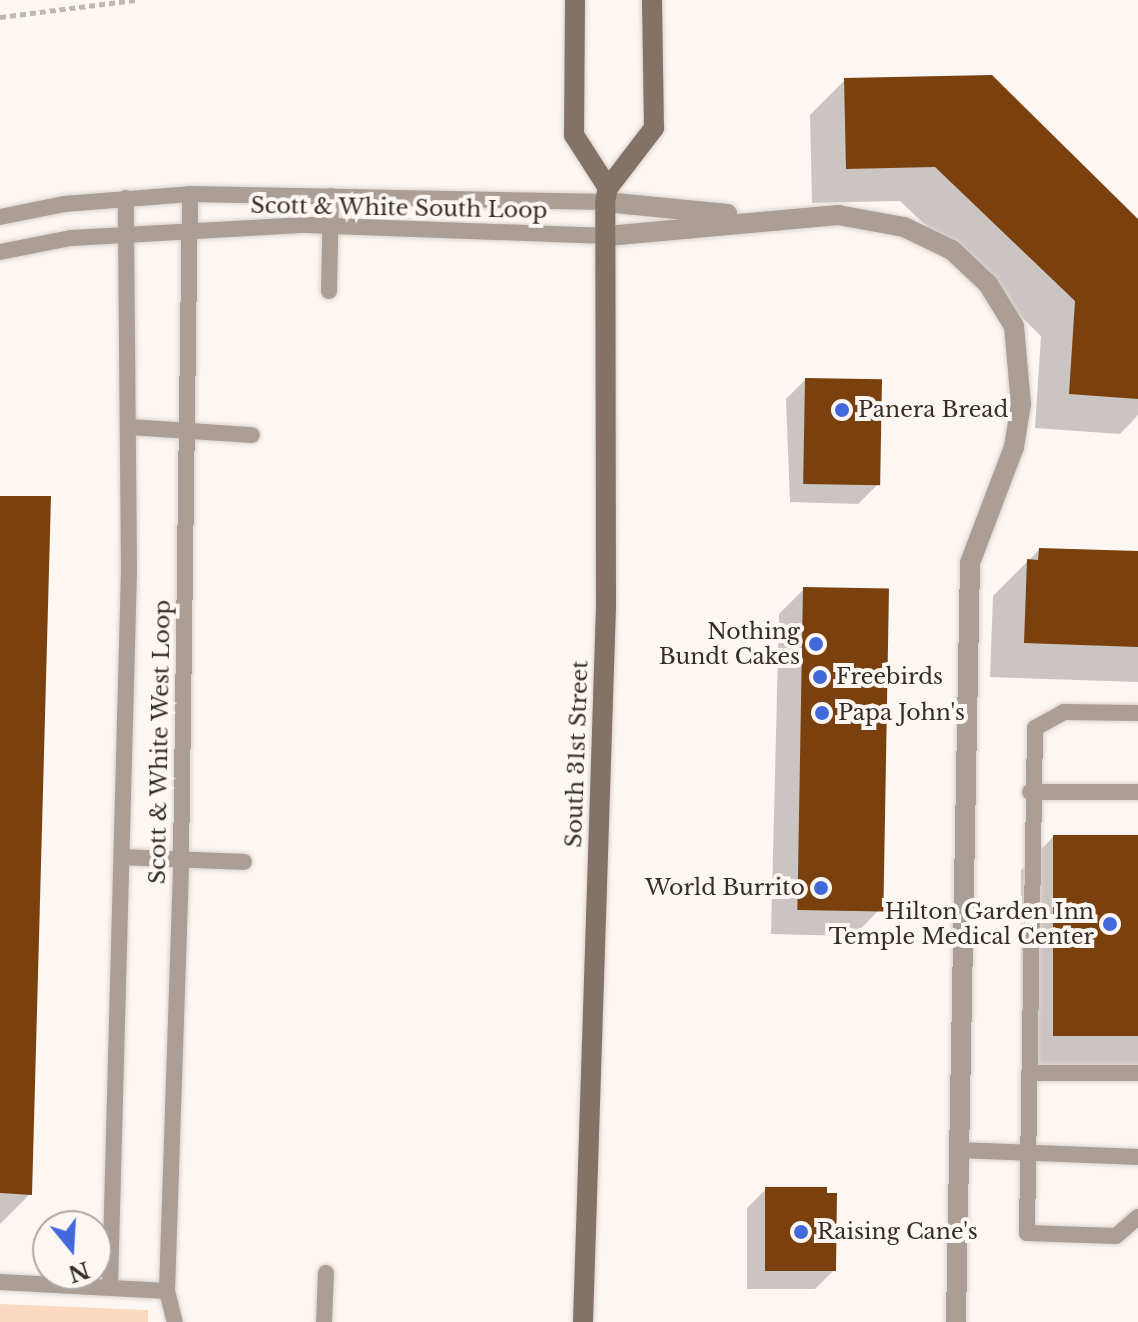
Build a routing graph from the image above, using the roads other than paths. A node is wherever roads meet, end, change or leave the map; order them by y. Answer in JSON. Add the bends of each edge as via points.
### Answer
{"nodes":[{"id":1,"x":575,"y":0,"type":"edge"},
{"id":2,"x":652,"y":0,"type":"edge"},
{"id":3,"x":190,"y":194,"type":"junction"},
{"id":4,"x":606,"y":195,"type":"junction"},
{"id":5,"x":331,"y":196,"type":"junction"},
{"id":6,"x":126,"y":198,"type":"junction"},
{"id":7,"x":0,"y":217,"type":"edge"},
{"id":8,"x":767,"y":218,"type":"junction"},
{"id":9,"x":330,"y":224,"type":"junction"},
{"id":10,"x":190,"y":228,"type":"junction"},
{"id":11,"x":127,"y":234,"type":"junction"},
{"id":12,"x":607,"y":236,"type":"junction"},
{"id":13,"x":0,"y":252,"type":"edge"},
{"id":14,"x":329,"y":291,"type":"dead end"},
{"id":15,"x":130,"y":427,"type":"junction"},
{"id":16,"x":188,"y":429,"type":"junction"},
{"id":17,"x":252,"y":435,"type":"dead end"},
{"id":18,"x":1138,"y":713,"type":"edge"},
{"id":19,"x":1030,"y":792,"type":"junction"},
{"id":20,"x":1138,"y":792,"type":"edge"},
{"id":21,"x":122,"y":857,"type":"junction"},
{"id":22,"x":181,"y":861,"type":"junction"},
{"id":23,"x":244,"y":862,"type":"dead end"},
{"id":24,"x":1029,"y":1073,"type":"junction"},
{"id":25,"x":1138,"y":1073,"type":"edge"},
{"id":26,"x":959,"y":1150,"type":"junction"},
{"id":27,"x":1028,"y":1152,"type":"junction"},
{"id":28,"x":1138,"y":1157,"type":"edge"},
{"id":29,"x":112,"y":1214,"type":"edge"},
{"id":30,"x":1138,"y":1217,"type":"edge"},
{"id":31,"x":326,"y":1273,"type":"dead end"},
{"id":32,"x":0,"y":1282,"type":"edge"},
{"id":33,"x":32,"y":1283,"type":"edge"},
{"id":34,"x":112,"y":1286,"type":"edge"},
{"id":35,"x":167,"y":1291,"type":"junction"},
{"id":36,"x":175,"y":1322,"type":"edge"},
{"id":37,"x":324,"y":1322,"type":"edge"},
{"id":38,"x":583,"y":1322,"type":"edge"},
{"id":39,"x":956,"y":1322,"type":"edge"}],
"edges":[{"from":1,"to":4,"type":"main road","name":"South 31st Street","via":[[574,135]]},
{"from":2,"to":4,"type":"main road","via":[[654,128]]},
{"from":3,"to":5,"type":"lane","name":"Scott & White South Loop"},
{"from":3,"to":6,"type":"lane","name":"Scott & White South Loop"},
{"from":3,"to":10,"type":"lane","name":"Scott & White West Loop"},
{"from":4,"to":5,"type":"lane","name":"Scott & White South Loop"},
{"from":4,"to":8,"type":"street"},
{"from":4,"to":12,"type":"main road","name":"South 31st Street"},
{"from":5,"to":9,"type":"lane"},
{"from":6,"to":7,"type":"lane","name":"Scott & White South Loop"},
{"from":6,"to":11,"type":"lane","name":"Scott & White West Loop"},
{"from":8,"to":12,"type":"street"},
{"from":8,"to":26,"type":"street","via":[[838,215],[904,227],[952,250],[988,284],[1014,326],[1021,404],[1014,447],[970,563]]},
{"from":9,"to":10,"type":"lane","name":"Scott & White South Loop"},
{"from":9,"to":12,"type":"lane","name":"Scott & White South Loop"},
{"from":9,"to":14,"type":"lane"},
{"from":10,"to":11,"type":"lane","name":"Scott & White South Loop"},
{"from":10,"to":16,"type":"lane","name":"Scott & White West Loop"},
{"from":11,"to":13,"type":"lane","name":"Scott & White South Loop"},
{"from":11,"to":15,"type":"lane","name":"Scott & White West Loop"},
{"from":12,"to":38,"type":"main road","name":"South 31st Street","via":[[606,606]]},
{"from":15,"to":16,"type":"lane"},
{"from":15,"to":21,"type":"lane","name":"Scott & White West Loop"},
{"from":16,"to":17,"type":"lane"},
{"from":16,"to":22,"type":"lane","name":"Scott & White West Loop"},
{"from":18,"to":19,"type":"lane","via":[[1064,712],[1035,728]]},
{"from":19,"to":20,"type":"lane"},
{"from":19,"to":24,"type":"lane"},
{"from":21,"to":22,"type":"lane"},
{"from":21,"to":29,"type":"lane","name":"Scott & White West Loop"},
{"from":22,"to":23,"type":"lane"},
{"from":22,"to":35,"type":"lane","name":"Scott & White West Loop"},
{"from":24,"to":25,"type":"lane"},
{"from":24,"to":27,"type":"lane"},
{"from":26,"to":27,"type":"lane"},
{"from":26,"to":39,"type":"street"},
{"from":27,"to":28,"type":"lane"},
{"from":27,"to":30,"type":"lane","via":[[1027,1233],[1116,1236]]},
{"from":31,"to":37,"type":"lane"},
{"from":32,"to":33,"type":"lane"},
{"from":34,"to":35,"type":"lane"},
{"from":35,"to":36,"type":"lane","name":"Scott & White West Loop"}]}
